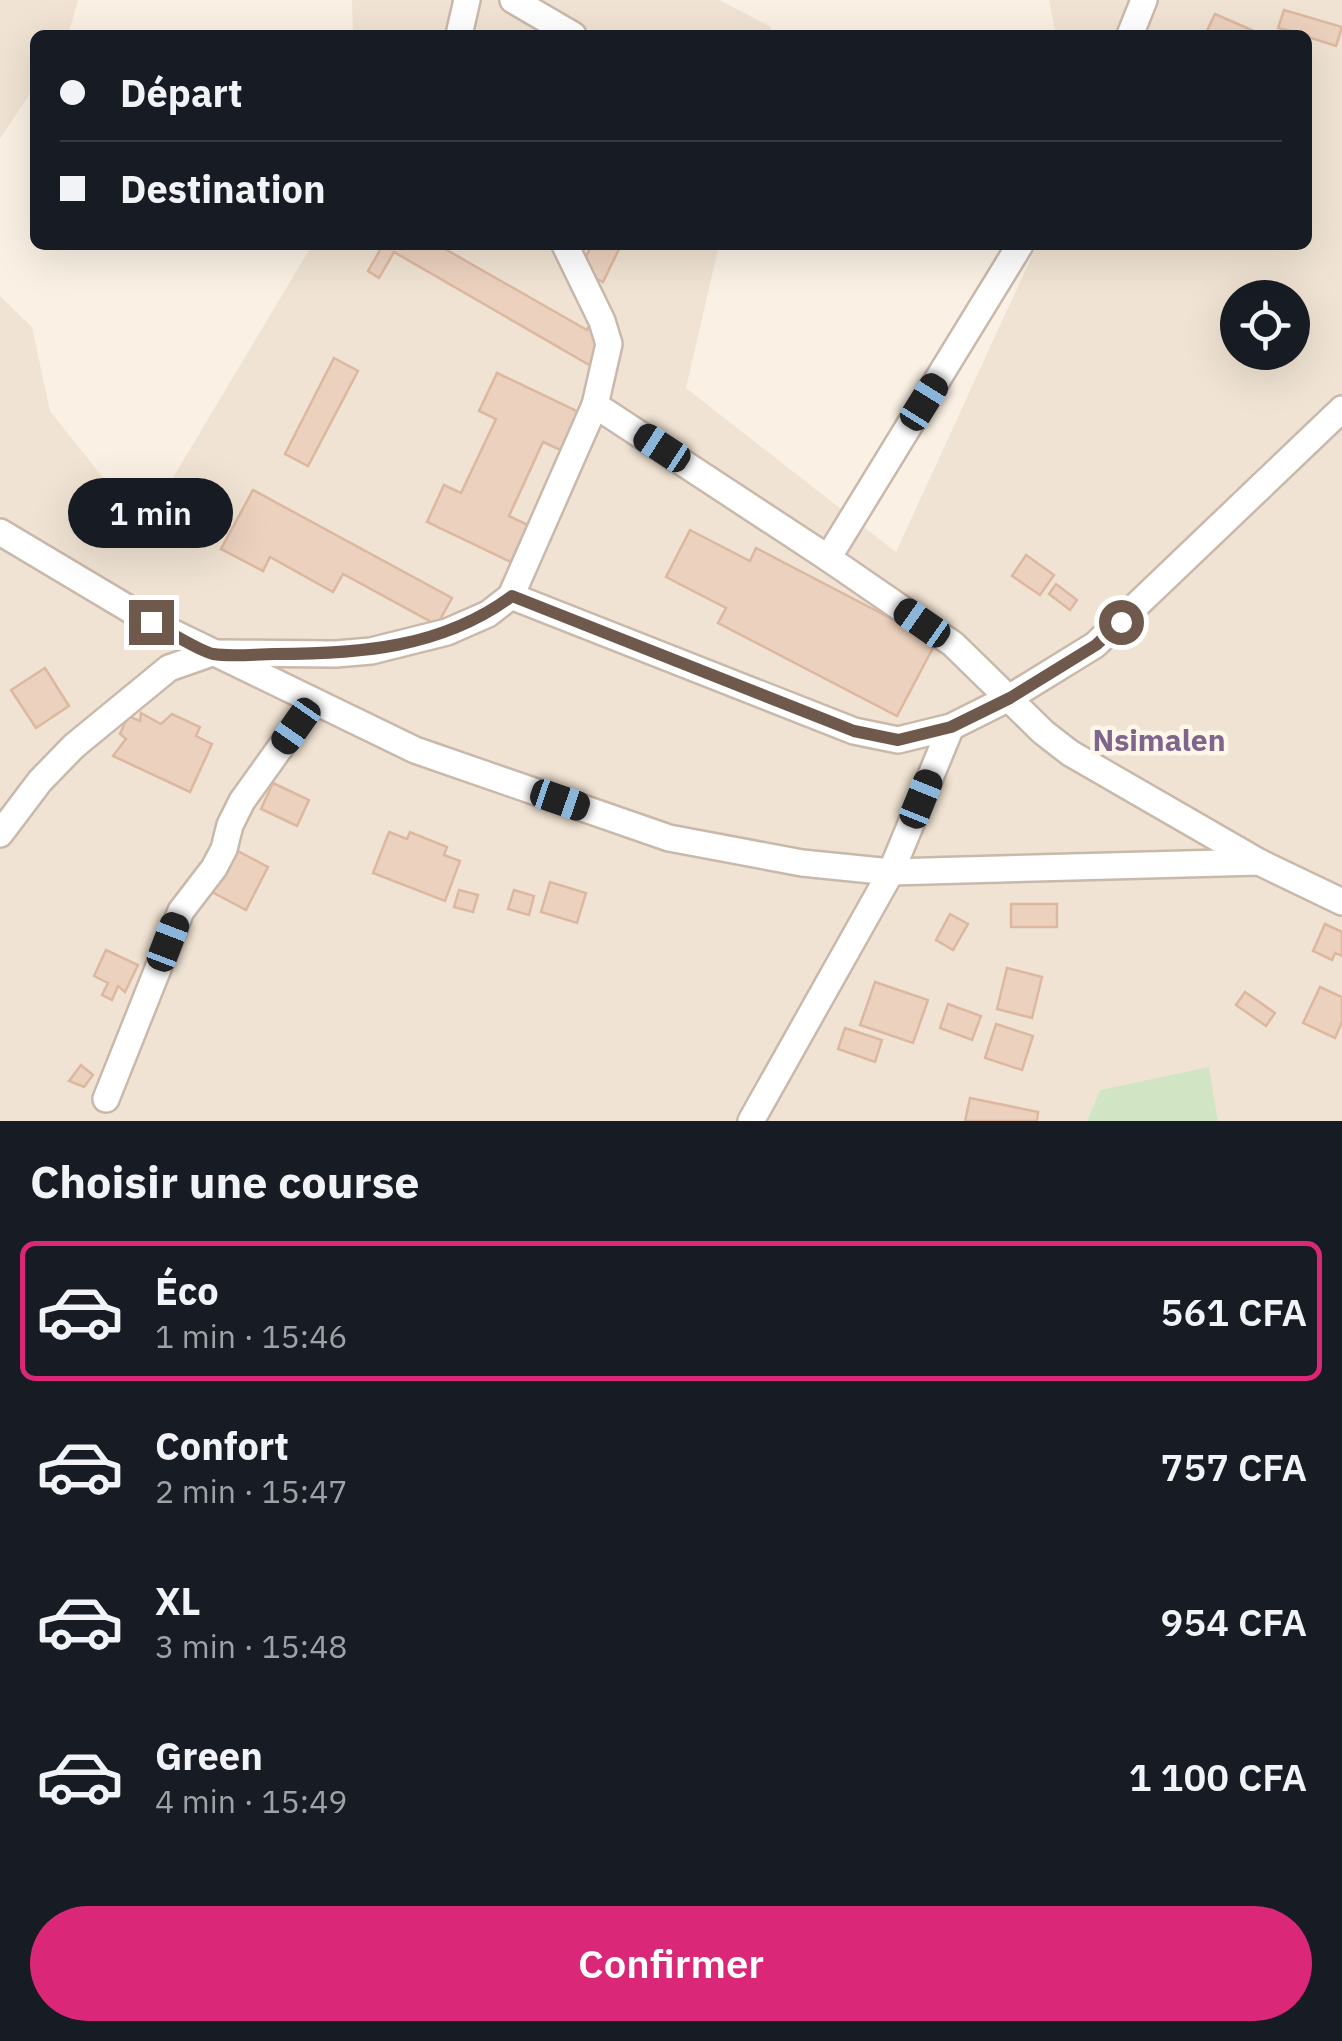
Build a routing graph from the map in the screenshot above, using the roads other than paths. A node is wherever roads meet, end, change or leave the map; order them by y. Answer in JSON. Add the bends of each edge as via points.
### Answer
{"nodes":[{"id":1,"x":467,"y":0,"type":"edge"},
{"id":2,"x":513,"y":0,"type":"edge"},
{"id":3,"x":1144,"y":0,"type":"edge"},
{"id":4,"x":460,"y":30,"type":"edge"},
{"id":5,"x":564,"y":30,"type":"edge"},
{"id":6,"x":1132,"y":30,"type":"edge"},
{"id":7,"x":567,"y":250,"type":"edge"},
{"id":8,"x":1017,"y":250,"type":"edge"},
{"id":9,"x":595,"y":405,"type":"junction"},
{"id":10,"x":1342,"y":409,"type":"edge"},
{"id":11,"x":0,"y":532,"type":"edge"},
{"id":12,"x":828,"y":558,"type":"junction"},
{"id":13,"x":512,"y":596,"type":"junction"},
{"id":14,"x":212,"y":654,"type":"junction"},
{"id":15,"x":1010,"y":698,"type":"junction"},
{"id":16,"x":314,"y":702,"type":"junction"},
{"id":17,"x":951,"y":727,"type":"junction"},
{"id":18,"x":0,"y":834,"type":"edge"},
{"id":19,"x":1259,"y":862,"type":"junction"},
{"id":20,"x":891,"y":872,"type":"junction"},
{"id":21,"x":1342,"y":902,"type":"edge"},
{"id":22,"x":106,"y":1098,"type":"dead end"},
{"id":23,"x":751,"y":1121,"type":"edge"}],
"edges":[{"from":1,"to":4,"type":"street"},
{"from":2,"to":5,"type":"street"},
{"from":3,"to":6,"type":"street"},
{"from":7,"to":9,"type":"street","via":[[609,344]]},
{"from":8,"to":12,"type":"street"},
{"from":9,"to":12,"type":"street"},
{"from":9,"to":13,"type":"street"},
{"from":10,"to":15,"type":"street","via":[[1096,645]]},
{"from":11,"to":14,"type":"street"},
{"from":12,"to":15,"type":"street","via":[[952,644]]},
{"from":13,"to":14,"type":"street","via":[[447,632],[371,651]]},
{"from":13,"to":17,"type":"street","via":[[854,731],[898,740]]},
{"from":14,"to":16,"type":"street"},
{"from":14,"to":18,"type":"street","via":[[169,668],[74,746]]},
{"from":15,"to":17,"type":"street"},
{"from":15,"to":19,"type":"street","via":[[1070,753]]},
{"from":16,"to":20,"type":"street","via":[[415,750],[669,838]]},
{"from":16,"to":22,"type":"street","via":[[242,801],[214,868],[180,911]]},
{"from":17,"to":20,"type":"street"},
{"from":19,"to":20,"type":"street"},
{"from":19,"to":21,"type":"street"},
{"from":20,"to":23,"type":"street"}]}
